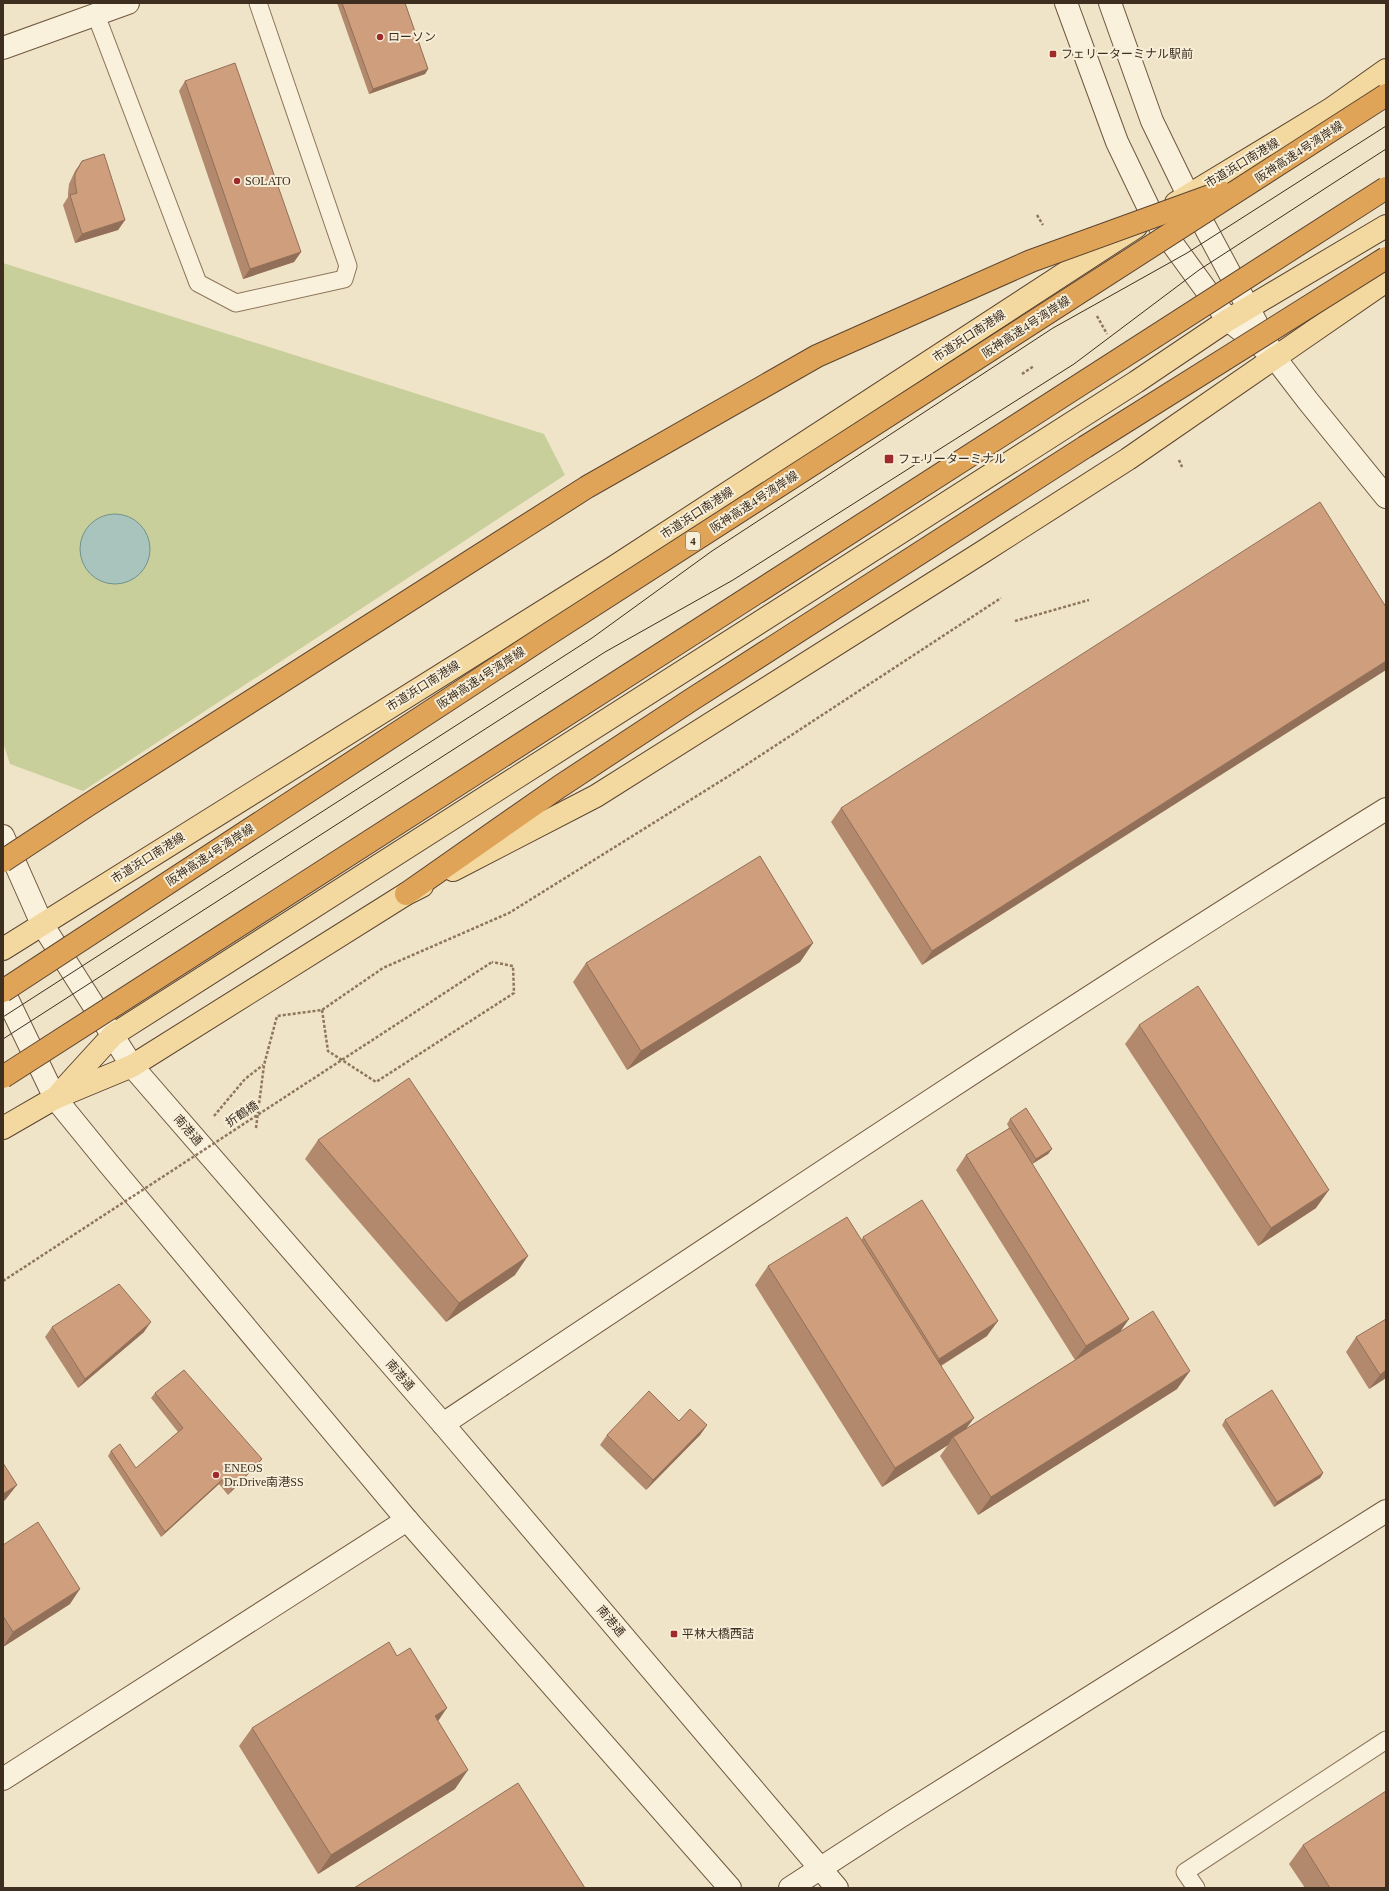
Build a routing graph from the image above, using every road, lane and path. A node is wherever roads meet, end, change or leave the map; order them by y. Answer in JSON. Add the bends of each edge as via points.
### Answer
{"nodes":[{"id":1,"x":128,"y":3,"type":"edge"},
{"id":2,"x":258,"y":3,"type":"edge"},
{"id":3,"x":1066,"y":3,"type":"edge"},
{"id":4,"x":1110,"y":3,"type":"edge"},
{"id":5,"x":96,"y":15,"type":"junction"},
{"id":6,"x":3,"y":48,"type":"edge"},
{"id":7,"x":1386,"y":70,"type":"edge"},
{"id":8,"x":1386,"y":95,"type":"edge"},
{"id":9,"x":1258,"y":178,"type":"junction"},
{"id":10,"x":1386,"y":188,"type":"edge"},
{"id":11,"x":1188,"y":196,"type":"junction"},
{"id":12,"x":1152,"y":217,"type":"junction"},
{"id":13,"x":1386,"y":226,"type":"edge"},
{"id":14,"x":1386,"y":258,"type":"edge"},
{"id":15,"x":1386,"y":280,"type":"edge"},
{"id":16,"x":1249,"y":308,"type":"junction"},
{"id":17,"x":1228,"y":320,"type":"junction"},
{"id":18,"x":1275,"y":358,"type":"junction"},
{"id":19,"x":1034,"y":366,"type":"dead end"},
{"id":20,"x":1022,"y":374,"type":"dead end"},
{"id":21,"x":1386,"y":497,"type":"edge"},
{"id":22,"x":1001,"y":598,"type":"dead end"},
{"id":23,"x":1089,"y":600,"type":"dead end"},
{"id":24,"x":1015,"y":620,"type":"dead end"},
{"id":25,"x":1386,"y":809,"type":"edge"},
{"id":26,"x":3,"y":836,"type":"edge"},
{"id":27,"x":3,"y":861,"type":"edge"},
{"id":28,"x":406,"y":894,"type":"junction"},
{"id":29,"x":42,"y":924,"type":"junction"},
{"id":30,"x":3,"y":949,"type":"edge"},
{"id":31,"x":3,"y":991,"type":"edge"},
{"id":32,"x":322,"y":1010,"type":"junction"},
{"id":33,"x":113,"y":1035,"type":"junction"},
{"id":34,"x":264,"y":1065,"type":"junction"},
{"id":35,"x":132,"y":1066,"type":"junction"},
{"id":36,"x":3,"y":1077,"type":"edge"},
{"id":37,"x":55,"y":1098,"type":"junction"},
{"id":38,"x":212,"y":1118,"type":"dead end"},
{"id":39,"x":3,"y":1128,"type":"edge"},
{"id":40,"x":256,"y":1128,"type":"dead end"},
{"id":41,"x":3,"y":1281,"type":"edge"},
{"id":42,"x":443,"y":1424,"type":"junction"},
{"id":43,"x":1386,"y":1511,"type":"edge"},
{"id":44,"x":407,"y":1520,"type":"junction"},
{"id":45,"x":1386,"y":1740,"type":"edge"},
{"id":46,"x":3,"y":1779,"type":"edge"},
{"id":47,"x":820,"y":1868,"type":"junction"},
{"id":48,"x":730,"y":1888,"type":"edge"},
{"id":49,"x":790,"y":1888,"type":"edge"},
{"id":50,"x":837,"y":1888,"type":"edge"},
{"id":51,"x":1196,"y":1888,"type":"edge"}],
"edges":[{"from":1,"to":5,"type":"street"},
{"from":2,"to":5,"type":"lane","via":[[348,266],[344,279],[236,303],[198,283]]},
{"from":3,"to":12,"type":"street","via":[[1117,142]]},
{"from":4,"to":11,"type":"street","via":[[1152,121]]},
{"from":5,"to":6,"type":"street"},
{"from":7,"to":11,"type":"main road","name":"市道浜口南港線","via":[[1331,109]]},
{"from":8,"to":9,"type":"highway","name":"阪神高速4号湾岸線","number":"4","bridge":true},
{"from":9,"to":27,"type":"highway","bridge":true,"via":[[1031,261],[817,356],[588,487]]},
{"from":9,"to":31,"type":"highway","name":"阪神高速4号湾岸線","number":"4","bridge":true,"via":[[537,641]]},
{"from":10,"to":36,"type":"highway","bridge":true},
{"from":11,"to":12,"type":"main road","name":"市道浜口南港線"},
{"from":11,"to":16,"type":"street"},
{"from":12,"to":17,"type":"street"},
{"from":12,"to":29,"type":"main road","name":"市道浜口南港線","via":[[614,567]]},
{"from":13,"to":16,"type":"main road"},
{"from":14,"to":28,"type":"highway","bridge":true,"via":[[685,704],[559,787]]},
{"from":15,"to":18,"type":"main road"},
{"from":16,"to":17,"type":"main road"},
{"from":16,"to":18,"type":"street"},
{"from":17,"to":18,"type":"street"},
{"from":17,"to":33,"type":"main road","via":[[1136,382]]},
{"from":18,"to":21,"type":"street"},
{"from":18,"to":28,"type":"main road","via":[[1128,459],[596,796]]},
{"from":19,"to":20,"type":"path"},
{"from":22,"to":32,"type":"path","via":[[732,774],[509,913],[382,968]]},
{"from":23,"to":24,"type":"path"},
{"from":25,"to":42,"type":"street","via":[[1225,909],[1029,1036]]},
{"from":26,"to":29,"type":"street","name":"南港通"},
{"from":28,"to":35,"type":"main road"},
{"from":29,"to":30,"type":"main road","name":"市道浜口南港線"},
{"from":29,"to":33,"type":"street","name":"南港通"},
{"from":31,"to":37,"type":"street"},
{"from":32,"to":34,"type":"path","via":[[277,1016]]},
{"from":32,"to":41,"type":"path","name":"折鶴橋","bridge":true,"via":[[328,1051],[376,1082],[514,993],[513,966],[492,962]]},
{"from":33,"to":35,"type":"street","name":"南港通"},
{"from":33,"to":37,"type":"main road"},
{"from":34,"to":38,"type":"path","via":[[245,1079]]},
{"from":34,"to":40,"type":"path"},
{"from":35,"to":37,"type":"main road"},
{"from":35,"to":42,"type":"street","name":"南港通"},
{"from":37,"to":39,"type":"main road"},
{"from":37,"to":44,"type":"street"},
{"from":42,"to":47,"type":"street","name":"南港通"},
{"from":43,"to":47,"type":"street"},
{"from":44,"to":46,"type":"street"},
{"from":44,"to":48,"type":"street"},
{"from":45,"to":51,"type":"lane","via":[[1185,1872]]},
{"from":47,"to":49,"type":"street"},
{"from":47,"to":50,"type":"street","name":"南港通"}]}
